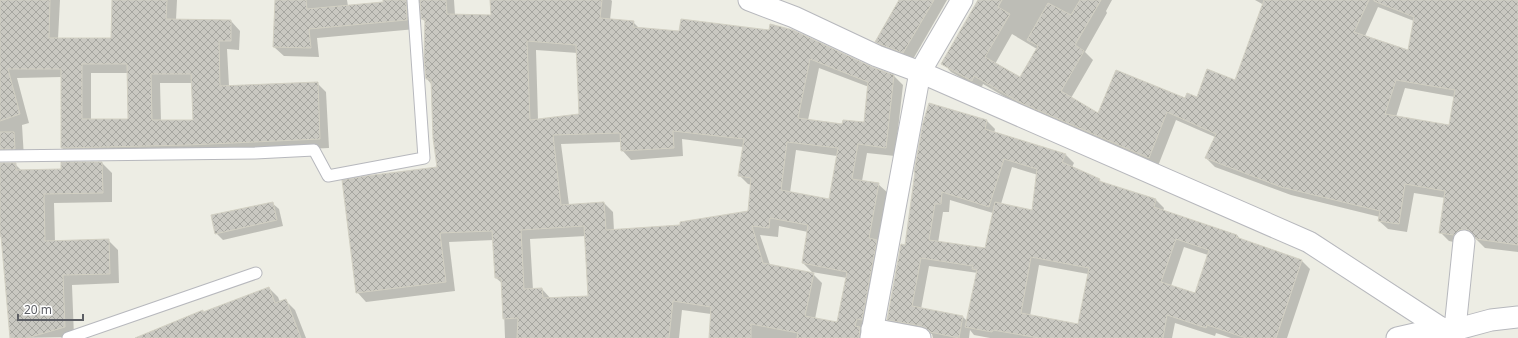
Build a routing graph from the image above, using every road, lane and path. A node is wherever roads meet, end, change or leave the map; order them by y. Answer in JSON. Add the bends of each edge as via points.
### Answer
{"nodes":[{"id":1,"x":413,"y":0,"type":"edge"},
{"id":2,"x":749,"y":0,"type":"edge"},
{"id":3,"x":962,"y":0,"type":"edge"},
{"id":4,"x":920,"y":72,"type":"junction"},
{"id":5,"x":0,"y":156,"type":"edge"},
{"id":6,"x":1464,"y":241,"type":"dead end"},
{"id":7,"x":256,"y":273,"type":"dead end"},
{"id":8,"x":1518,"y":317,"type":"edge"},
{"id":9,"x":1450,"y":332,"type":"edge"},
{"id":10,"x":871,"y":334,"type":"edge"},
{"id":11,"x":68,"y":338,"type":"edge"},
{"id":12,"x":920,"y":338,"type":"edge"},
{"id":13,"x":1397,"y":338,"type":"edge"}],
"edges":[{"from":1,"to":5,"type":"lane","via":[[424,158],[328,176],[314,150]]},
{"from":2,"to":4,"type":"street"},
{"from":3,"to":4,"type":"street"},
{"from":4,"to":9,"type":"street","via":[[1309,242]]},
{"from":4,"to":10,"type":"street"},
{"from":6,"to":9,"type":"street"},
{"from":7,"to":11,"type":"lane"},
{"from":8,"to":9,"type":"street","via":[[1491,320]]},
{"from":9,"to":13,"type":"street"},
{"from":10,"to":12,"type":"street"}]}
